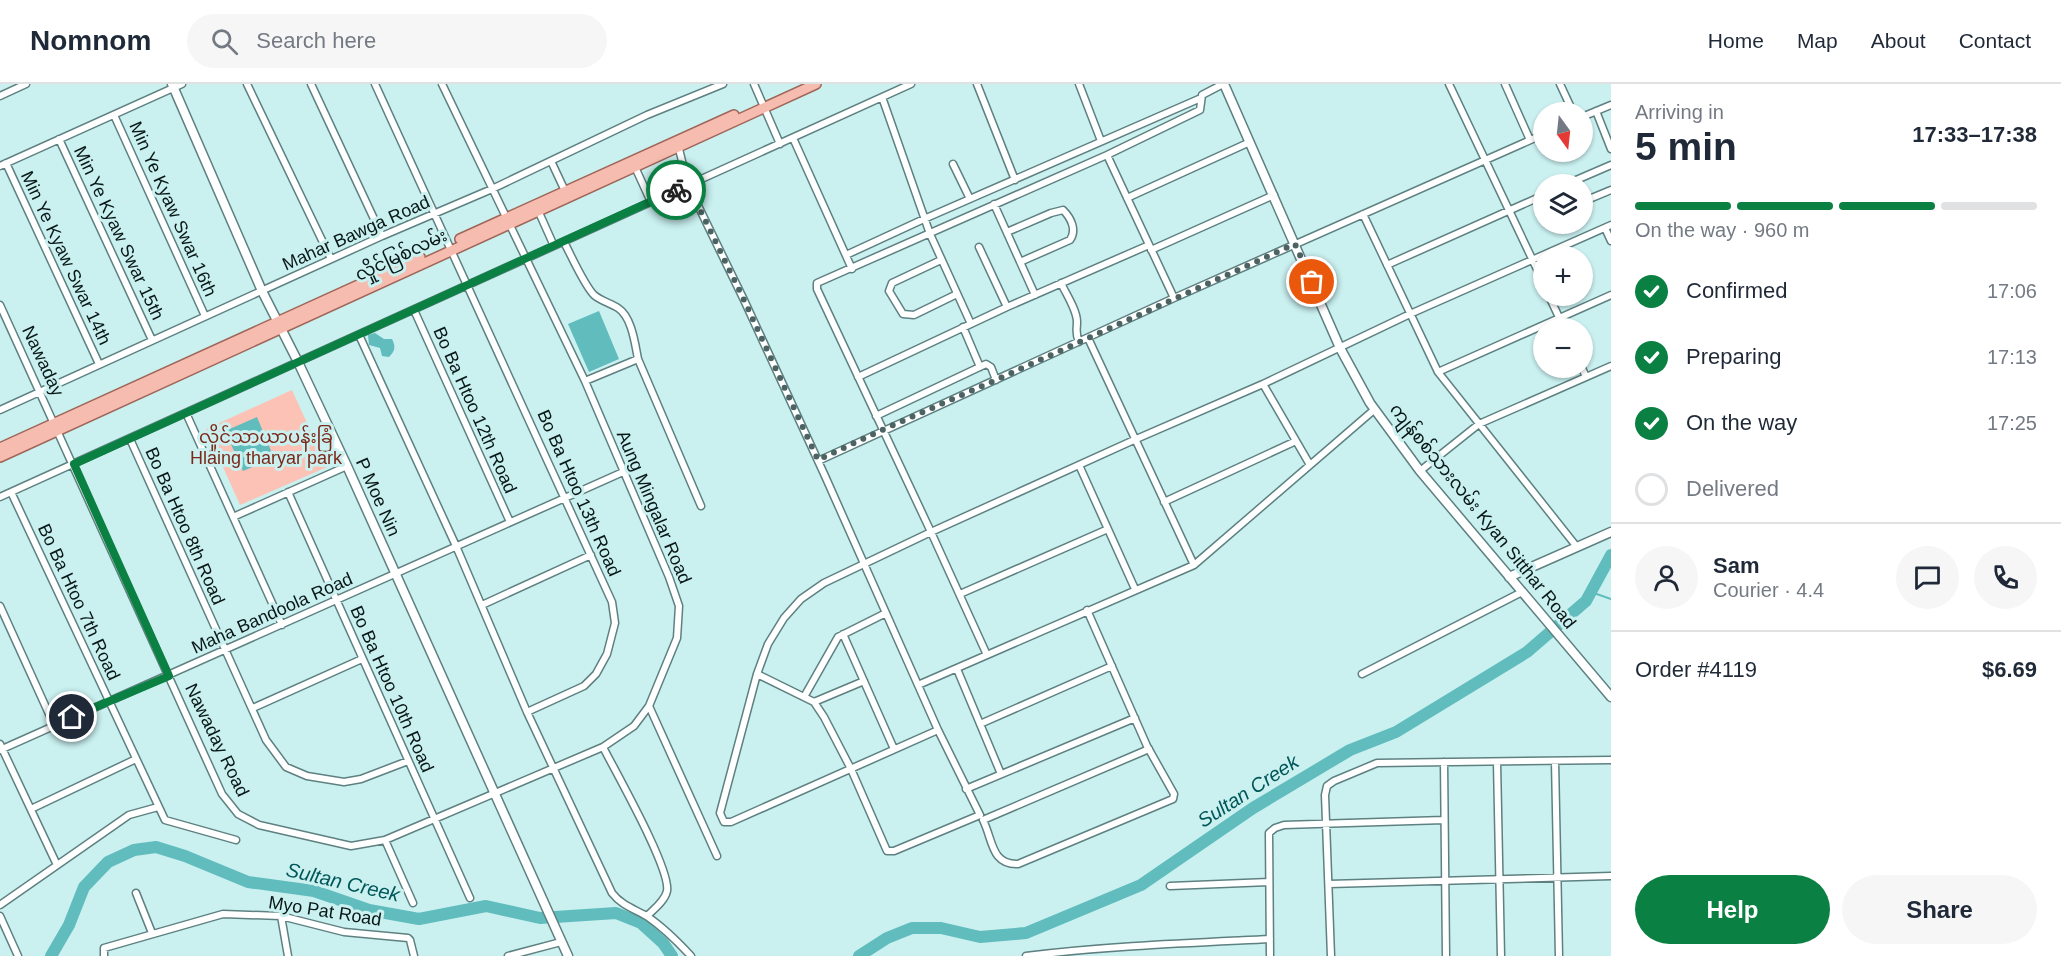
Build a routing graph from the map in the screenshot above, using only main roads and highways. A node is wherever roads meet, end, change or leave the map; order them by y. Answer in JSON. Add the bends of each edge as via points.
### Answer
{"nodes":[{"id":1,"x":802,"y":84,"type":"edge"},
{"id":2,"x":816,"y":84,"type":"edge"},
{"id":3,"x":763,"y":105,"type":"junction"},
{"id":4,"x":677,"y":144,"type":"junction"},
{"id":5,"x":537,"y":208,"type":"junction"},
{"id":6,"x":56,"y":427,"type":"junction"},
{"id":7,"x":0,"y":448,"type":"edge"},
{"id":8,"x":0,"y":457,"type":"edge"}],
"edges":[{"from":1,"to":3,"type":"main road","name":"လှိုင်မြစ်လမ်း"},
{"from":2,"to":3,"type":"main road","name":"လှိုင်မြစ်လမ်း"},
{"from":3,"to":4,"type":"main road","name":"လှိုင်မြစ်လမ်း"},
{"from":4,"to":5,"type":"main road","name":"လှိုင်မြစ်လမ်း","via":[[635,167]]},
{"from":4,"to":5,"type":"main road","name":"လှိုင်မြစ်လမ်း","via":[[565,191]]},
{"from":5,"to":6,"type":"main road","name":"လှိုင်မြစ်လမ်း"},
{"from":6,"to":7,"type":"main road","name":"လှိုင်မြစ်လမ်း"},
{"from":6,"to":8,"type":"main road","name":"လှိုင်မြစ်လမ်း"}]}
